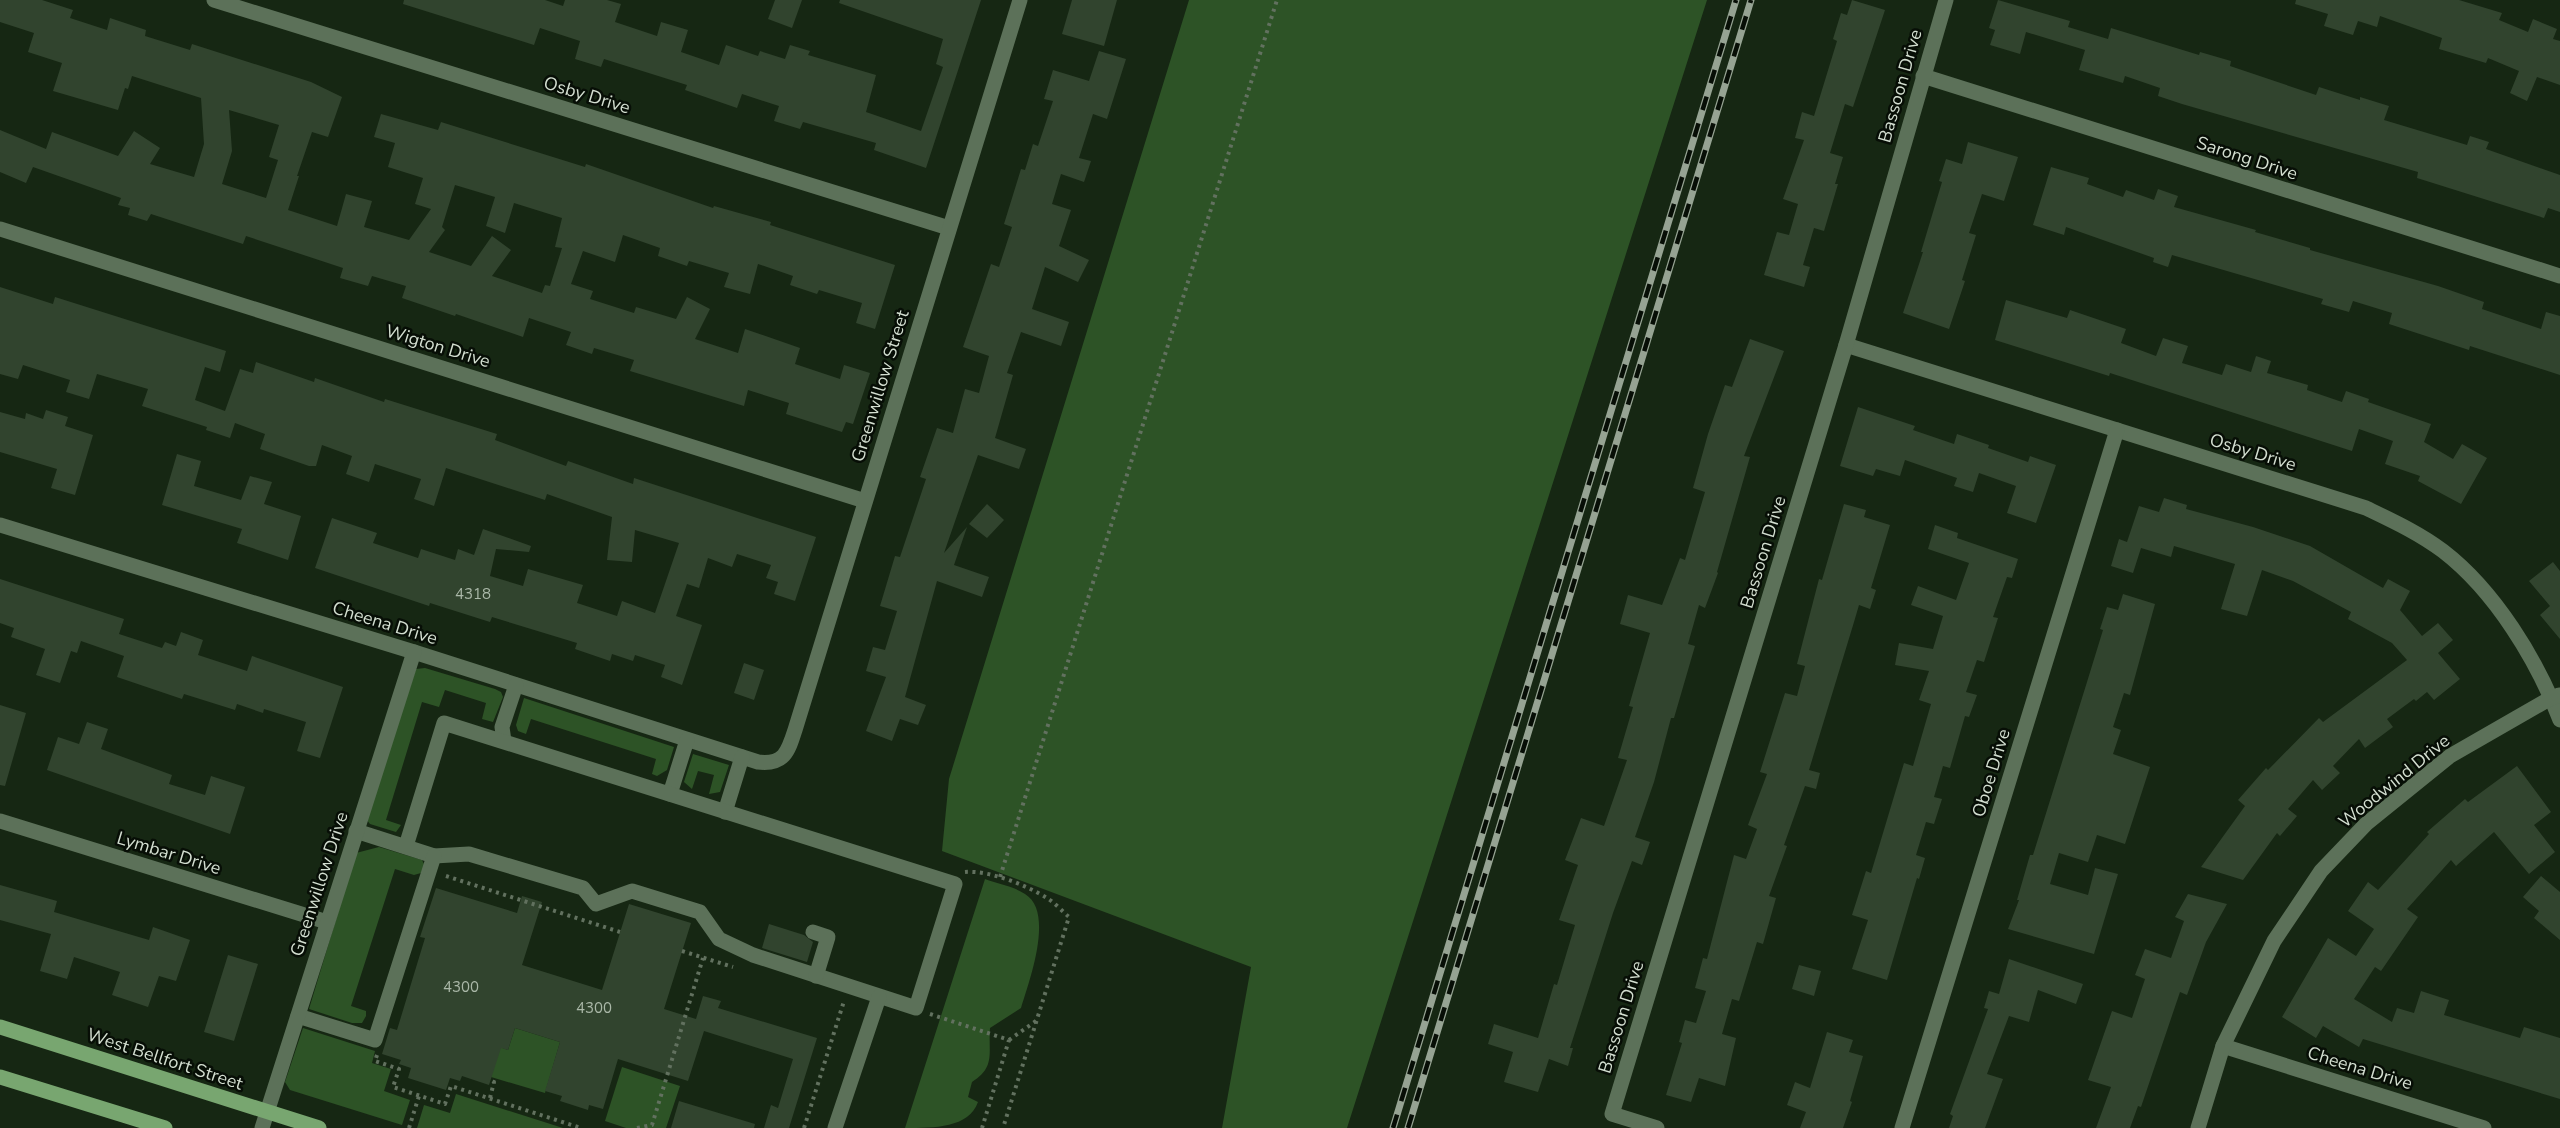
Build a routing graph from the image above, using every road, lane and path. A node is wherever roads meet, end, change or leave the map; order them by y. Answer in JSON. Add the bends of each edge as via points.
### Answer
{"nodes":[{"id":1,"x":214,"y":0,"type":"edge"},
{"id":2,"x":1020,"y":0,"type":"edge"},
{"id":3,"x":1277,"y":0,"type":"edge"},
{"id":4,"x":1946,"y":0,"type":"edge"},
{"id":5,"x":1923,"y":76,"type":"junction"},
{"id":6,"x":949,"y":228,"type":"junction"},
{"id":7,"x":0,"y":229,"type":"edge"},
{"id":8,"x":2560,"y":276,"type":"edge"},
{"id":9,"x":1846,"y":345,"type":"junction"},
{"id":10,"x":2116,"y":430,"type":"junction"},
{"id":11,"x":865,"y":501,"type":"junction"},
{"id":12,"x":0,"y":525,"type":"edge"},
{"id":13,"x":414,"y":652,"type":"junction"},
{"id":14,"x":516,"y":685,"type":"junction"},
{"id":15,"x":2556,"y":696,"type":"edge"},
{"id":16,"x":2560,"y":720,"type":"edge"},
{"id":17,"x":687,"y":740,"type":"junction"},
{"id":18,"x":504,"y":741,"type":"junction"},
{"id":19,"x":742,"y":757,"type":"junction"},
{"id":20,"x":758,"y":762,"type":"joint"},
{"id":21,"x":670,"y":794,"type":"junction"},
{"id":22,"x":725,"y":812,"type":"junction"},
{"id":23,"x":0,"y":821,"type":"edge"},
{"id":24,"x":356,"y":831,"type":"junction"},
{"id":25,"x":406,"y":846,"type":"junction"},
{"id":26,"x":434,"y":856,"type":"junction"},
{"id":27,"x":446,"y":876,"type":"dead end"},
{"id":28,"x":1000,"y":877,"type":"junction"},
{"id":29,"x":955,"y":884,"type":"junction"},
{"id":30,"x":327,"y":922,"type":"junction"},
{"id":31,"x":620,"y":932,"type":"dead end"},
{"id":32,"x":813,"y":932,"type":"dead end"},
{"id":33,"x":703,"y":958,"type":"dead end"},
{"id":34,"x":816,"y":976,"type":"junction"},
{"id":35,"x":879,"y":997,"type":"junction"},
{"id":36,"x":844,"y":1001,"type":"dead end"},
{"id":37,"x":930,"y":1014,"type":"dead end"},
{"id":38,"x":298,"y":1016,"type":"junction"},
{"id":39,"x":1036,"y":1021,"type":"junction"},
{"id":40,"x":0,"y":1028,"type":"edge"},
{"id":41,"x":375,"y":1040,"type":"junction"},
{"id":42,"x":1009,"y":1040,"type":"junction"},
{"id":43,"x":2223,"y":1046,"type":"junction"},
{"id":44,"x":0,"y":1077,"type":"edge"},
{"id":45,"x":490,"y":1081,"type":"dead end"},
{"id":46,"x":420,"y":1096,"type":"junction"},
{"id":47,"x":490,"y":1098,"type":"junction"},
{"id":48,"x":267,"y":1112,"type":"junction"},
{"id":49,"x":165,"y":1128,"type":"edge"},
{"id":50,"x":262,"y":1128,"type":"edge"},
{"id":51,"x":319,"y":1128,"type":"edge"},
{"id":52,"x":409,"y":1128,"type":"edge"},
{"id":53,"x":581,"y":1128,"type":"edge"},
{"id":54,"x":638,"y":1128,"type":"edge"},
{"id":55,"x":804,"y":1128,"type":"edge"},
{"id":56,"x":835,"y":1128,"type":"edge"},
{"id":57,"x":982,"y":1128,"type":"edge"},
{"id":58,"x":1003,"y":1128,"type":"edge"},
{"id":59,"x":1657,"y":1128,"type":"edge"},
{"id":60,"x":1902,"y":1128,"type":"edge"},
{"id":61,"x":2198,"y":1128,"type":"edge"},
{"id":62,"x":2484,"y":1128,"type":"edge"}],
"edges":[{"from":1,"to":6,"type":"street","name":"Osby Drive"},
{"from":2,"to":6,"type":"street","name":"Greenwillow Street"},
{"from":3,"to":28,"type":"path"},
{"from":4,"to":5,"type":"street","name":"Bassoon Drive"},
{"from":5,"to":8,"type":"street","name":"Sarong Drive"},
{"from":5,"to":9,"type":"street","name":"Bassoon Drive"},
{"from":6,"to":11,"type":"street","name":"Greenwillow Street"},
{"from":7,"to":11,"type":"street","name":"Wigton Drive"},
{"from":9,"to":10,"type":"street","name":"Osby Drive"},
{"from":9,"to":59,"type":"street","name":"Bassoon Drive","via":[[1612,1114]]},
{"from":10,"to":15,"type":"street","name":"Osby Drive","via":[[2366,508],[2409,529],[2473,577]]},
{"from":10,"to":60,"type":"street","name":"Oboe Drive"},
{"from":11,"to":20,"type":"street","name":"Greenwillow Street","via":[[790,746],[779,760],[769,764]]},
{"from":12,"to":13,"type":"street","name":"Cheena Drive"},
{"from":13,"to":14,"type":"street","name":"Cheena Drive"},
{"from":13,"to":24,"type":"street","name":"Greenwillow Drive"},
{"from":14,"to":17,"type":"street","name":"Cheena Drive"},
{"from":14,"to":18,"type":"street","via":[[502,727]]},
{"from":15,"to":16,"type":"street","name":"Osby Drive"},
{"from":15,"to":43,"type":"street","name":"Woodwind Drive","via":[[2450,756],[2366,824],[2321,871],[2274,941]]},
{"from":17,"to":19,"type":"street","name":"Cheena Drive"},
{"from":17,"to":21,"type":"street"},
{"from":18,"to":21,"type":"street"},
{"from":18,"to":25,"type":"street","via":[[444,723]]},
{"from":19,"to":20,"type":"street","name":"Cheena Drive"},
{"from":19,"to":22,"type":"street"},
{"from":21,"to":22,"type":"street"},
{"from":22,"to":29,"type":"street"},
{"from":23,"to":30,"type":"street","name":"Lymbar Drive"},
{"from":24,"to":25,"type":"street"},
{"from":24,"to":30,"type":"street","name":"Greenwillow Drive"},
{"from":25,"to":26,"type":"street"},
{"from":26,"to":34,"type":"street","via":[[469,854],[583,888],[596,904],[632,891],[642,893],[700,912],[719,939]]},
{"from":26,"to":41,"type":"street"},
{"from":27,"to":31,"type":"path"},
{"from":28,"to":29,"type":"path","via":[[978,871],[964,873]]},
{"from":28,"to":39,"type":"path","via":[[1047,898],[1069,917]]},
{"from":29,"to":35,"type":"street","via":[[916,1008]]},
{"from":30,"to":38,"type":"street","name":"Greenwillow Drive"},
{"from":32,"to":34,"type":"street","via":[[828,936]]},
{"from":33,"to":54,"type":"path","via":[[651,1125]]},
{"from":34,"to":35,"type":"street"},
{"from":35,"to":56,"type":"street"},
{"from":36,"to":55,"type":"path"},
{"from":37,"to":42,"type":"path"},
{"from":38,"to":41,"type":"street"},
{"from":38,"to":48,"type":"street","name":"Greenwillow Drive"},
{"from":39,"to":42,"type":"path"},
{"from":39,"to":58,"type":"path"},
{"from":40,"to":48,"type":"main road","name":"West Bellfort Street"},
{"from":41,"to":46,"type":"path","via":[[379,1051],[375,1061],[399,1069],[393,1087]]},
{"from":42,"to":57,"type":"path"},
{"from":43,"to":61,"type":"street","name":"Woodwind Drive"},
{"from":43,"to":62,"type":"street","name":"Cheena Drive"},
{"from":44,"to":49,"type":"main road"},
{"from":45,"to":47,"type":"path","via":[[494,1082]]},
{"from":46,"to":47,"type":"path","via":[[446,1104],[451,1086]]},
{"from":46,"to":52,"type":"path"},
{"from":47,"to":53,"type":"path"},
{"from":48,"to":50,"type":"street","name":"Greenwillow Drive"},
{"from":48,"to":51,"type":"main road","name":"West Bellfort Street"}]}
